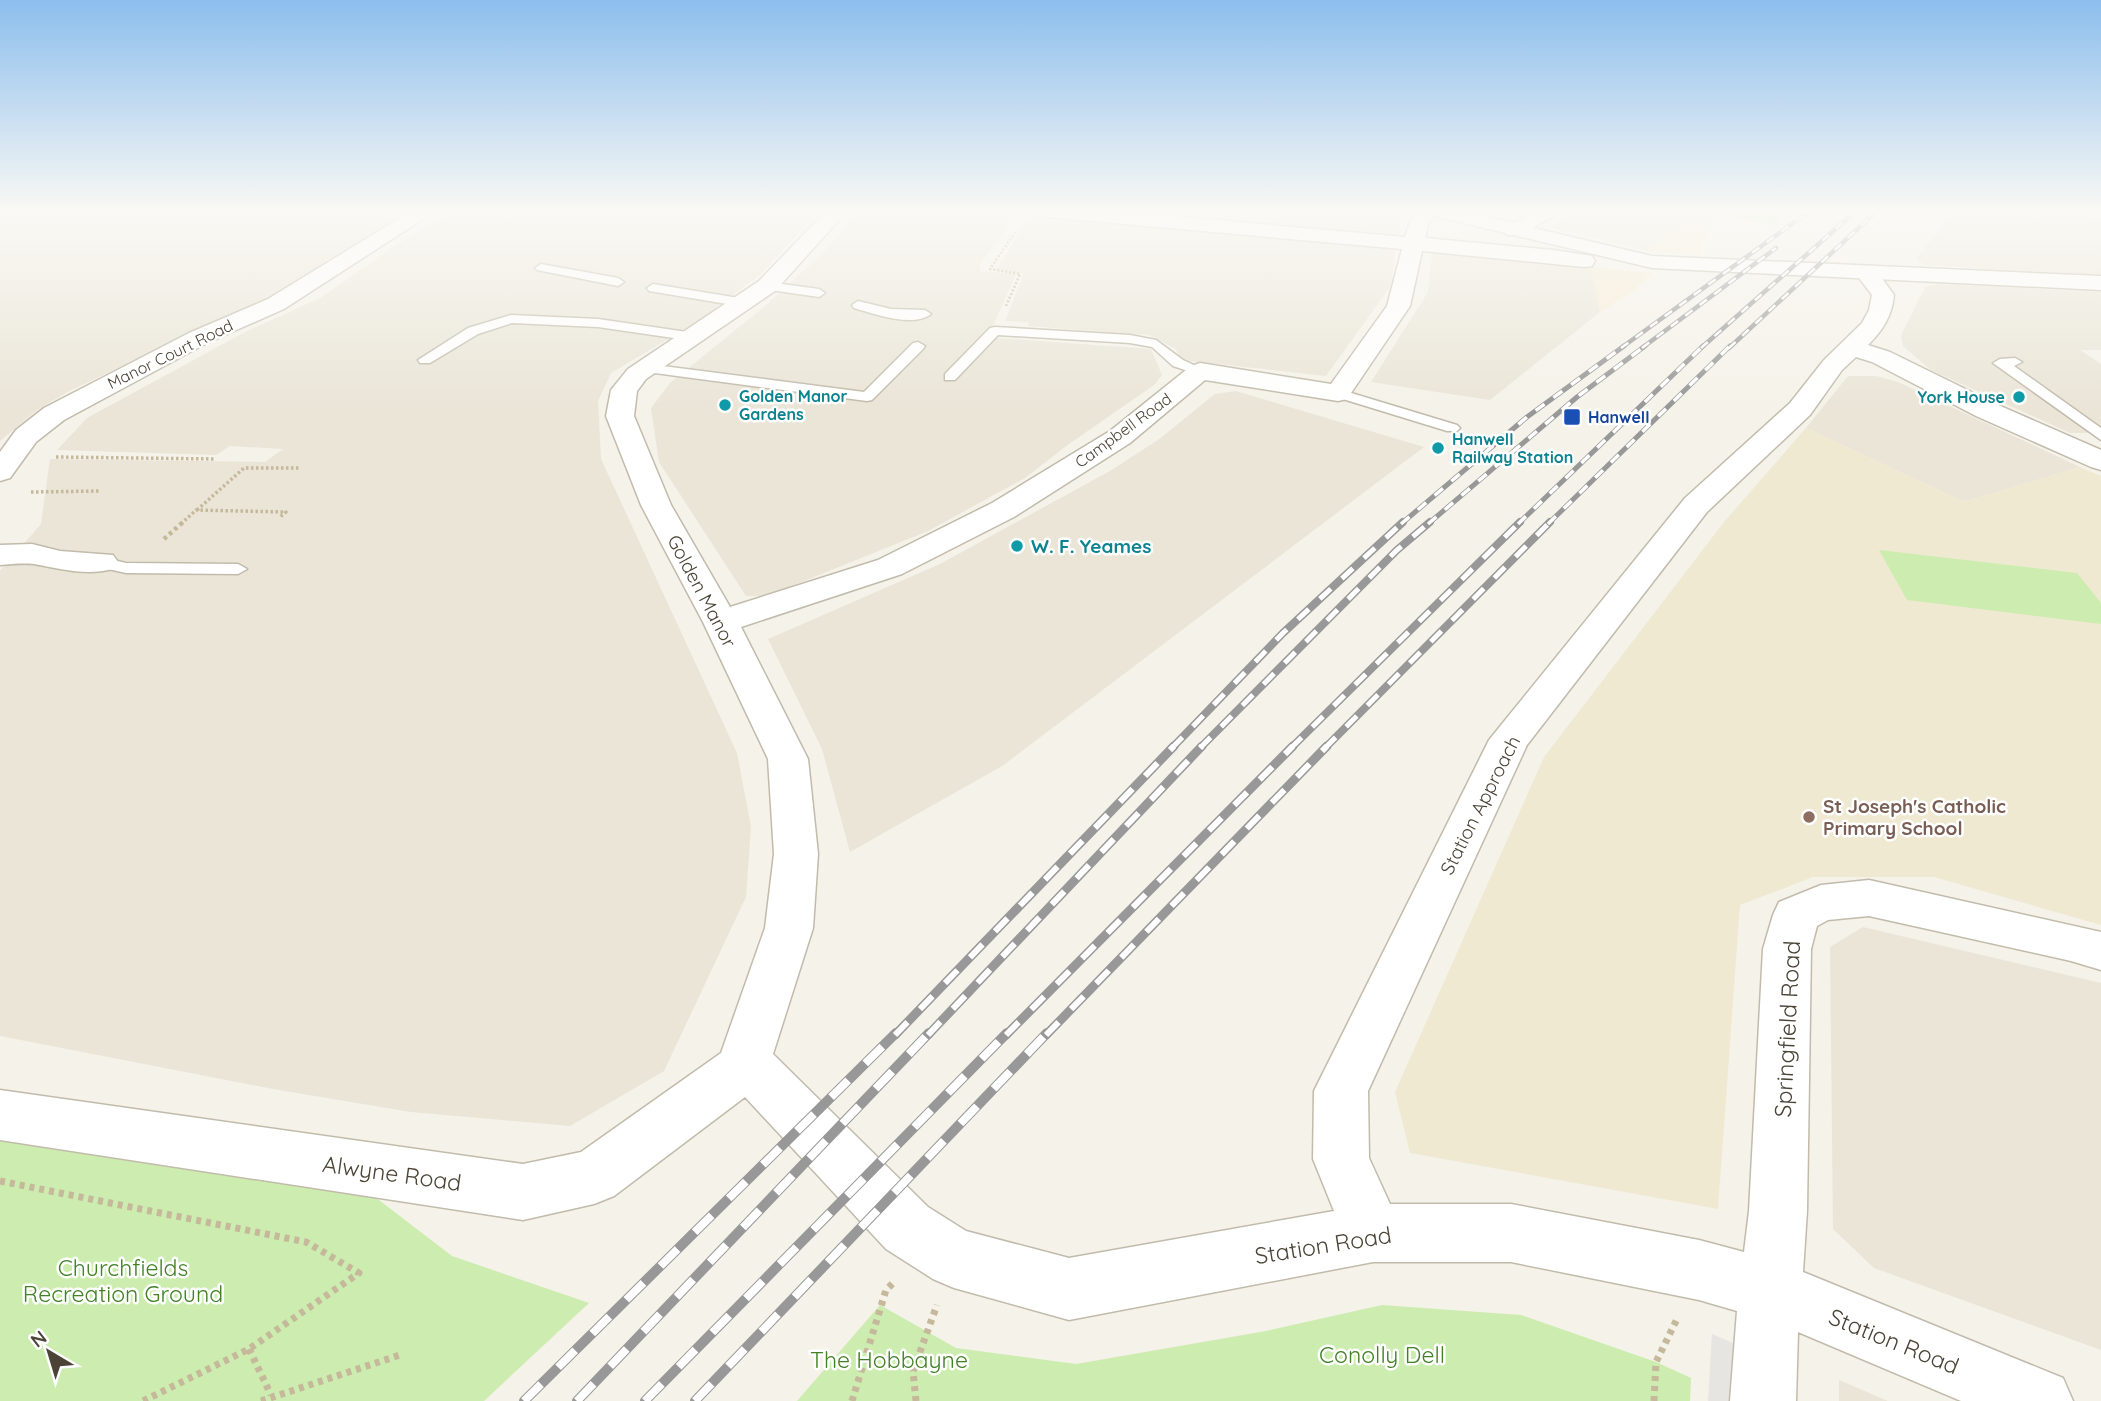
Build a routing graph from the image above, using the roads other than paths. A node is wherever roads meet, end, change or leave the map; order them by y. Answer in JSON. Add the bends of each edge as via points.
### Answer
{"nodes":[{"id":1,"x":322,"y":275,"type":"edge"},
{"id":2,"x":582,"y":275,"type":"edge"},
{"id":3,"x":777,"y":275,"type":"edge"},
{"id":4,"x":1406,"y":275,"type":"edge"},
{"id":5,"x":1868,"y":275,"type":"edge"},
{"id":6,"x":1951,"y":275,"type":"edge"},
{"id":7,"x":618,"y":282,"type":"dead end"},
{"id":8,"x":2101,"y":283,"type":"edge"},
{"id":9,"x":767,"y":286,"type":"junction"},
{"id":10,"x":653,"y":288,"type":"dead end"},
{"id":11,"x":819,"y":293,"type":"dead end"},
{"id":12,"x":745,"y":303,"type":"junction"},
{"id":13,"x":858,"y":305,"type":"dead end"},
{"id":14,"x":925,"y":314,"type":"dead end"},
{"id":15,"x":694,"y":337,"type":"junction"},
{"id":16,"x":918,"y":346,"type":"dead end"},
{"id":17,"x":1850,"y":347,"type":"junction"},
{"id":18,"x":425,"y":360,"type":"dead end"},
{"id":19,"x":2015,"y":362,"type":"dead end"},
{"id":20,"x":648,"y":368,"type":"junction"},
{"id":21,"x":1200,"y":371,"type":"junction"},
{"id":22,"x":950,"y":377,"type":"dead end"},
{"id":23,"x":1338,"y":393,"type":"junction"},
{"id":24,"x":1452,"y":428,"type":"dead end"},
{"id":25,"x":2096,"y":449,"type":"edge"},
{"id":26,"x":6,"y":464,"type":"edge"},
{"id":27,"x":0,"y":555,"type":"edge"},
{"id":28,"x":101,"y":562,"type":"joint"},
{"id":29,"x":238,"y":569,"type":"dead end"},
{"id":30,"x":721,"y":622,"type":"junction"},
{"id":31,"x":2101,"y":951,"type":"edge"},
{"id":32,"x":748,"y":1064,"type":"junction"},
{"id":33,"x":0,"y":1115,"type":"edge"},
{"id":34,"x":1373,"y":1233,"type":"junction"},
{"id":35,"x":1771,"y":1290,"type":"junction"},
{"id":36,"x":1763,"y":1401,"type":"edge"},
{"id":37,"x":2040,"y":1401,"type":"edge"}],
"edges":[{"from":1,"to":26,"type":"street","name":"Manor Court Road","via":[[276,304],[198,338],[54,414],[26,436]]},
{"from":2,"to":7,"type":"lane"},
{"from":3,"to":9,"type":"street","name":"Golden Manor"},
{"from":4,"to":23,"type":"street","via":[[1398,306]]},
{"from":5,"to":17,"type":"street","name":"Station Approach","via":[[1883,295],[1881,310],[1872,327]]},
{"from":6,"to":8,"type":"street"},
{"from":9,"to":11,"type":"lane"},
{"from":9,"to":12,"type":"street","name":"Golden Manor"},
{"from":10,"to":12,"type":"lane"},
{"from":12,"to":15,"type":"street","name":"Golden Manor"},
{"from":13,"to":14,"type":"lane","via":[[876,311]]},
{"from":15,"to":18,"type":"lane","via":[[598,323],[512,319],[473,331]]},
{"from":15,"to":20,"type":"street","name":"Golden Manor"},
{"from":16,"to":20,"type":"lane","via":[[867,397]]},
{"from":17,"to":25,"type":"street","via":[[1881,357],[1986,410]]},
{"from":17,"to":34,"type":"street","name":"Station Approach","via":[[1800,409],[1696,505],[1509,740],[1341,1091],[1341,1159]]},
{"from":19,"to":25,"type":"lane","via":[[2000,363]]},
{"from":20,"to":30,"type":"street","name":"Golden Manor","via":[[624,390],[620,416],[656,505]]},
{"from":21,"to":22,"type":"lane","via":[[1143,341],[995,331]]},
{"from":21,"to":23,"type":"street"},
{"from":21,"to":30,"type":"street","name":"Campbell Road","via":[[1119,437],[1003,510],[890,567]]},
{"from":23,"to":24,"type":"lane"},
{"from":27,"to":28,"type":"street"},
{"from":28,"to":29,"type":"lane","via":[[134,568]]},
{"from":30,"to":32,"type":"street","name":"Golden Manor","via":[[788,759],[796,854],[789,928],[747,1051]]},
{"from":31,"to":35,"type":"street","name":"Springfield Road","via":[[1869,898],[1821,903],[1796,915],[1787,949]]},
{"from":32,"to":33,"type":"street","name":"Alwyne Road","via":[[594,1177],[523,1192]]},
{"from":32,"to":34,"type":"street","name":"Station Road","via":[[907,1228],[942,1251],[1069,1289]]},
{"from":34,"to":35,"type":"street","name":"Station Road","via":[[1511,1233],[1699,1270]]},
{"from":35,"to":36,"type":"street","name":"Springfield Road"},
{"from":35,"to":37,"type":"street","name":"Station Road"}]}
